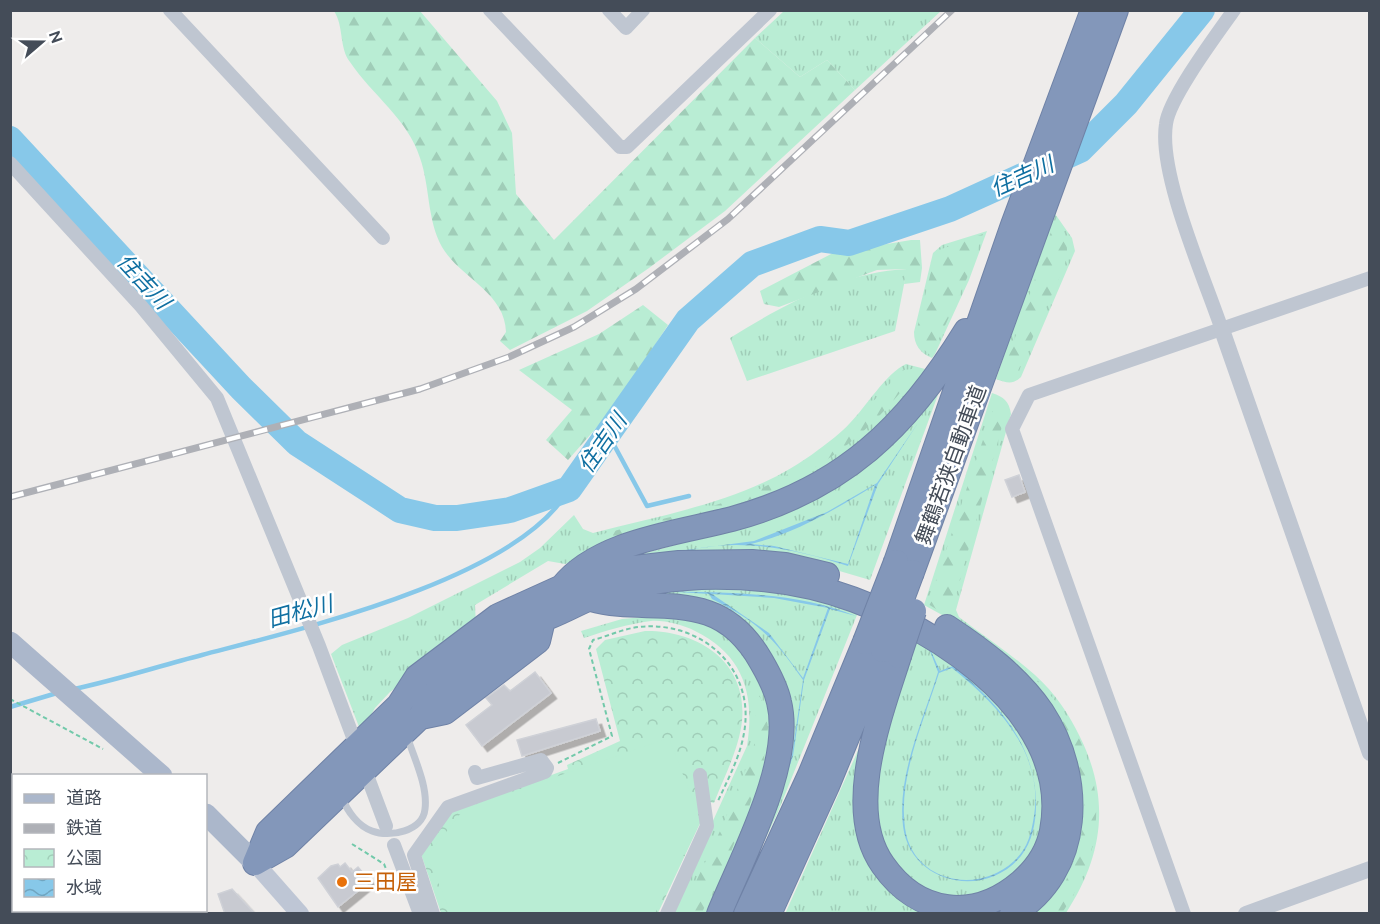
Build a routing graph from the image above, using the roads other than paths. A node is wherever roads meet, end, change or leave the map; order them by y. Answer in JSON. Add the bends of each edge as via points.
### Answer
{"nodes":[{"id":1,"x":170,"y":10,"type":"edge"},
{"id":2,"x":490,"y":10,"type":"edge"},
{"id":3,"x":609,"y":10,"type":"edge"},
{"id":4,"x":643,"y":10,"type":"edge"},
{"id":5,"x":770,"y":10,"type":"edge"},
{"id":6,"x":1093,"y":10,"type":"edge"},
{"id":7,"x":1116,"y":10,"type":"edge"},
{"id":8,"x":1234,"y":10,"type":"edge"},
{"id":9,"x":10,"y":163,"type":"edge"},
{"id":10,"x":382,"y":238,"type":"dead end"},
{"id":11,"x":1370,"y":278,"type":"edge"},
{"id":12,"x":990,"y":293,"type":"junction"},
{"id":13,"x":1222,"y":330,"type":"junction"},
{"id":14,"x":911,"y":570,"type":"junction"},
{"id":15,"x":562,"y":587,"type":"junction"},
{"id":16,"x":591,"y":599,"type":"junction"},
{"id":17,"x":534,"y":613,"type":"junction"},
{"id":18,"x":10,"y":642,"type":"edge"},
{"id":19,"x":882,"y":649,"type":"junction"},
{"id":20,"x":413,"y":724,"type":"junction"},
{"id":21,"x":352,"y":737,"type":"dead end"},
{"id":22,"x":1370,"y":753,"type":"edge"},
{"id":23,"x":474,"y":772,"type":"dead end"},
{"id":24,"x":160,"y":774,"type":"edge"},
{"id":25,"x":700,"y":775,"type":"dead end"},
{"id":26,"x":368,"y":778,"type":"dead end"},
{"id":27,"x":338,"y":780,"type":"junction"},
{"id":28,"x":207,"y":815,"type":"edge"},
{"id":29,"x":386,"y":826,"type":"dead end"},
{"id":30,"x":394,"y":845,"type":"dead end"},
{"id":31,"x":255,"y":863,"type":"junction"},
{"id":32,"x":1370,"y":869,"type":"edge"},
{"id":33,"x":300,"y":914,"type":"edge"},
{"id":34,"x":420,"y":914,"type":"edge"},
{"id":35,"x":433,"y":914,"type":"edge"},
{"id":36,"x":667,"y":914,"type":"edge"},
{"id":37,"x":719,"y":914,"type":"edge"},
{"id":38,"x":746,"y":914,"type":"edge"},
{"id":39,"x":769,"y":914,"type":"edge"},
{"id":40,"x":1012,"y":914,"type":"edge"},
{"id":41,"x":1184,"y":914,"type":"edge"},
{"id":42,"x":1246,"y":914,"type":"edge"}],
"edges":[{"from":1,"to":10,"type":"street"},
{"from":2,"to":5,"type":"street","via":[[620,147],[627,147]]},
{"from":3,"to":4,"type":"street","via":[[626,28]]},
{"from":6,"to":12,"type":"highway","name":"舞鶴若狭自動車道"},
{"from":7,"to":14,"type":"highway","name":"舞鶴若狭自動車道"},
{"from":8,"to":13,"type":"street","via":[[1189,76],[1166,122],[1165,146],[1169,176]]},
{"from":9,"to":21,"type":"street","via":[[141,306],[217,398],[319,646]]},
{"from":11,"to":13,"type":"street"},
{"from":12,"to":14,"type":"highway","name":"舞鶴若狭自動車道"},
{"from":12,"to":15,"type":"highway","via":[[943,369],[914,406],[832,478],[765,508],[617,550],[583,567]]},
{"from":13,"to":22,"type":"street"},
{"from":13,"to":41,"type":"street","via":[[1029,395],[1012,429]]},
{"from":14,"to":19,"type":"highway","name":"舞鶴若狭自動車道","bridge":true},
{"from":14,"to":19,"type":"highway","bridge":true},
{"from":15,"to":17,"type":"highway"},
{"from":15,"to":40,"type":"highway","via":[[634,568],[679,563],[784,565],[865,587],[976,647],[1019,684],[1042,713],[1059,747],[1069,782],[1070,826],[1060,861],[1042,891]]},
{"from":16,"to":17,"type":"highway"},
{"from":16,"to":19,"type":"highway","via":[[661,580],[765,580],[812,587],[855,601],[923,631],[956,653],[1016,708],[1048,769],[1053,800],[1053,830],[1043,856],[1030,874],[1004,897],[988,905],[958,908],[917,898],[894,882],[873,845],[866,806]]},
{"from":16,"to":37,"type":"highway","via":[[614,606],[707,613],[739,633],[753,647],[769,674],[780,703],[780,740],[771,790]]},
{"from":17,"to":20,"type":"highway","via":[[533,632]]},
{"from":17,"to":27,"type":"highway","via":[[498,616],[417,677]]},
{"from":18,"to":24,"type":"main road"},
{"from":19,"to":38,"type":"highway","name":"舞鶴若狭自動車道","via":[[810,775]]},
{"from":19,"to":39,"type":"highway","name":"舞鶴若狭自動車道","via":[[827,786]]},
{"from":20,"to":27,"type":"highway"},
{"from":20,"to":27,"type":"lane","via":[[425,809],[419,822],[401,832],[384,835],[370,831],[347,811]]},
{"from":23,"to":35,"type":"street","via":[[477,778],[541,760],[547,768],[448,807],[414,855]]},
{"from":25,"to":36,"type":"street","via":[[707,826]]},
{"from":26,"to":29,"type":"street"},
{"from":27,"to":31,"type":"highway","via":[[268,832]]},
{"from":28,"to":31,"type":"main road"},
{"from":30,"to":34,"type":"street"},
{"from":31,"to":33,"type":"main road"},
{"from":32,"to":42,"type":"street"}]}
